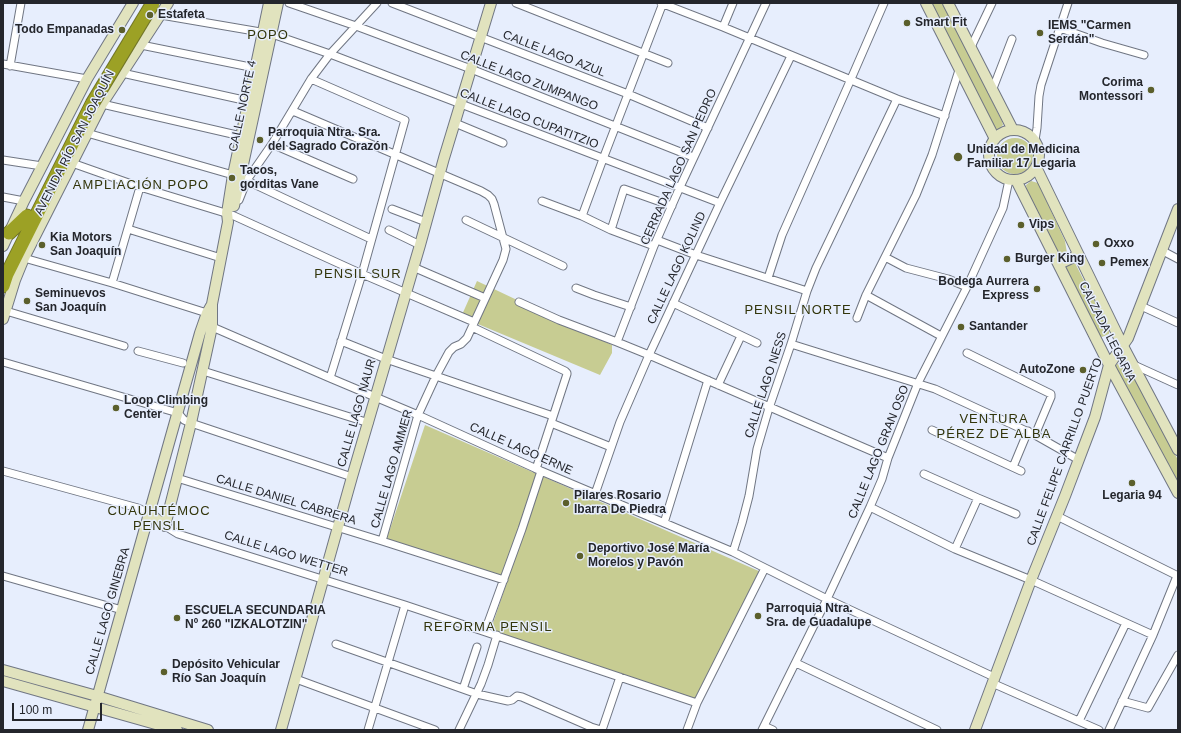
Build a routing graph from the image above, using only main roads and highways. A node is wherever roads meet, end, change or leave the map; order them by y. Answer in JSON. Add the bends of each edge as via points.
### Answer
{"nodes":[{"id":1,"x":142,"y":3,"type":"edge"},
{"id":2,"x":153,"y":3,"type":"edge"},
{"id":3,"x":93,"y":103,"type":"junction"},
{"id":4,"x":40,"y":210,"type":"junction"},
{"id":5,"x":27,"y":216,"type":"junction"},
{"id":6,"x":6,"y":232,"type":"edge"},
{"id":7,"x":26,"y":254,"type":"road end"},
{"id":8,"x":3,"y":265,"type":"edge"},
{"id":9,"x":3,"y":286,"type":"edge"}],
"edges":[{"from":1,"to":3,"type":"highway","name":"AVENIDA RÍO SAN JOAQUÍN"},
{"from":2,"to":3,"type":"highway","name":"AVENIDA RÍO SAN JOAQUÍN","bridge":true},
{"from":3,"to":4,"type":"highway","name":"AVENIDA RÍO SAN JOAQUÍN"},
{"from":3,"to":5,"type":"highway","name":"AVENIDA RÍO SAN JOAQUÍN"},
{"from":4,"to":7,"type":"highway"},
{"from":4,"to":9,"type":"highway","name":"AVENIDA RÍO SAN JOAQUÍN"},
{"from":5,"to":6,"type":"highway"},
{"from":5,"to":8,"type":"highway","name":"AVENIDA RÍO SAN JOAQUÍN"}]}
